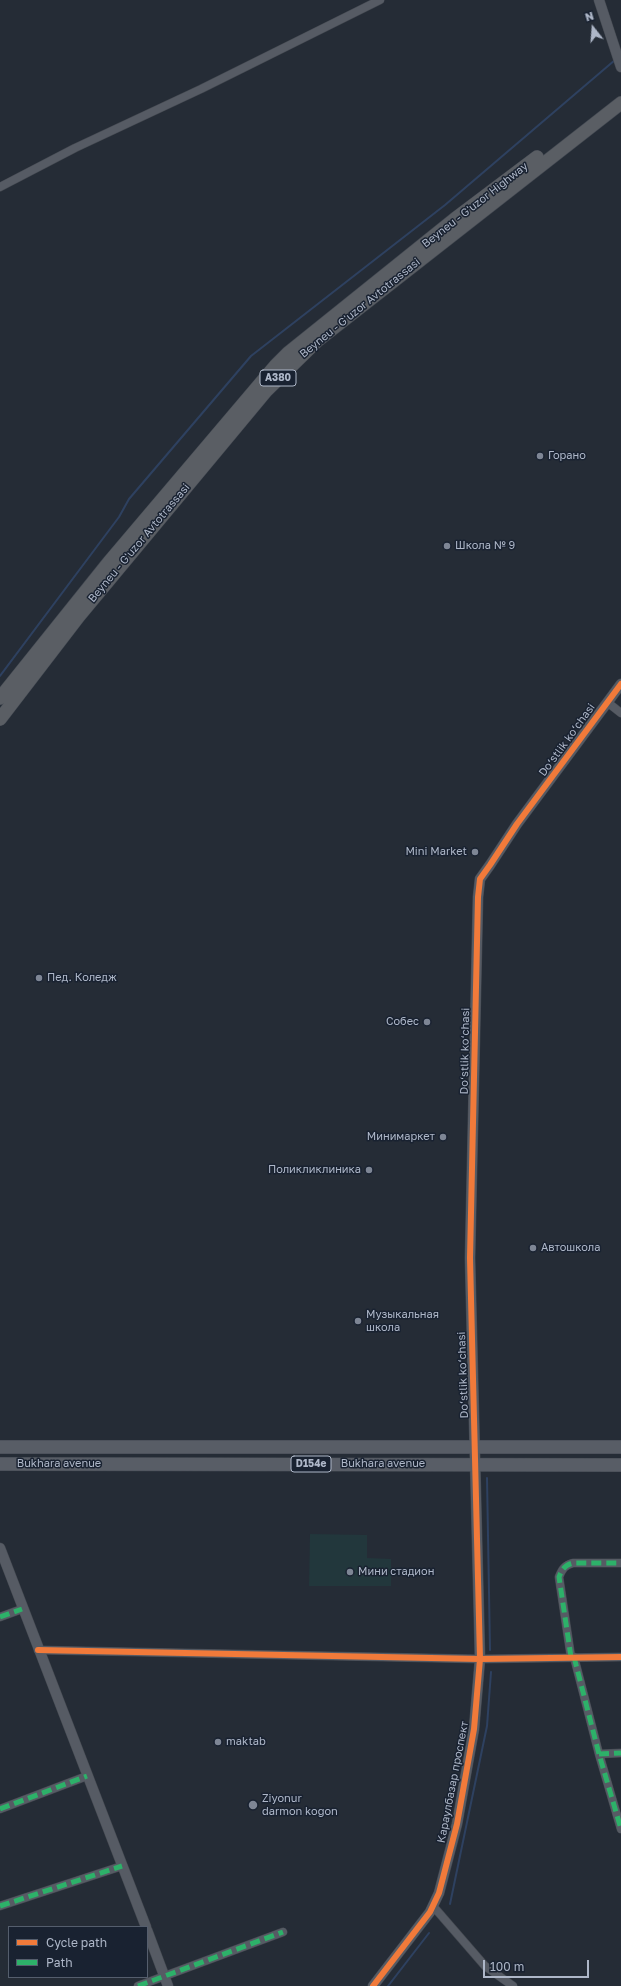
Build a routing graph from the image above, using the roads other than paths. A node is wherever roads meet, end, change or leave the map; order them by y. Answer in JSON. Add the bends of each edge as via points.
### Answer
{"nodes":[{"id":1,"x":380,"y":0,"type":"edge"},
{"id":2,"x":599,"y":0,"type":"edge"},
{"id":3,"x":621,"y":67,"type":"edge"},
{"id":4,"x":621,"y":92,"type":"edge"},
{"id":5,"x":621,"y":103,"type":"edge"},
{"id":6,"x":0,"y":188,"type":"edge"},
{"id":7,"x":621,"y":684,"type":"edge"},
{"id":8,"x":0,"y":698,"type":"edge"},
{"id":9,"x":607,"y":702,"type":"junction"},
{"id":10,"x":621,"y":713,"type":"edge"},
{"id":11,"x":0,"y":719,"type":"edge"},
{"id":12,"x":475,"y":1446,"type":"junction"},
{"id":13,"x":0,"y":1447,"type":"edge"},
{"id":14,"x":621,"y":1447,"type":"edge"},
{"id":15,"x":0,"y":1464,"type":"edge"},
{"id":16,"x":475,"y":1464,"type":"junction"},
{"id":17,"x":621,"y":1464,"type":"edge"},
{"id":18,"x":0,"y":1548,"type":"edge"},
{"id":19,"x":621,"y":1563,"type":"edge"},
{"id":20,"x":22,"y":1609,"type":"junction"},
{"id":21,"x":0,"y":1617,"type":"edge"},
{"id":22,"x":38,"y":1650,"type":"junction"},
{"id":23,"x":621,"y":1656,"type":"edge"},
{"id":24,"x":573,"y":1657,"type":"junction"},
{"id":25,"x":480,"y":1659,"type":"junction"},
{"id":26,"x":621,"y":1753,"type":"edge"},
{"id":27,"x":599,"y":1754,"type":"junction"},
{"id":28,"x":87,"y":1776,"type":"junction"},
{"id":29,"x":0,"y":1809,"type":"edge"},
{"id":30,"x":621,"y":1829,"type":"edge"},
{"id":31,"x":122,"y":1866,"type":"junction"},
{"id":32,"x":0,"y":1906,"type":"edge"},
{"id":33,"x":433,"y":1906,"type":"junction"},
{"id":34,"x":146,"y":1926,"type":"edge"},
{"id":35,"x":283,"y":1932,"type":"dead end"},
{"id":36,"x":148,"y":1933,"type":"edge"},
{"id":37,"x":165,"y":1976,"type":"junction"},
{"id":38,"x":138,"y":1986,"type":"edge"},
{"id":39,"x":168,"y":1986,"type":"edge"},
{"id":40,"x":373,"y":1986,"type":"edge"},
{"id":41,"x":513,"y":1986,"type":"edge"}],
"edges":[{"from":1,"to":6,"type":"street","via":[[75,148]]},
{"from":2,"to":3,"type":"street"},
{"from":4,"to":8,"type":"highway","name":"Beyneu - G'uzor Highway","number":"A380","via":[[456,218],[288,353],[228,419]]},
{"from":5,"to":11,"type":"highway","name":"Beyneu - G'uzor Avtotrassasi","number":"A380","via":[[317,341],[283,373],[118,567]]},
{"from":7,"to":9,"type":"street","name":"Do‘stlik ko‘chasi"},
{"from":9,"to":10,"type":"street"},
{"from":9,"to":12,"type":"street","name":"Do‘stlik ko‘chasi","via":[[517,824],[480,879],[470,1258]]},
{"from":12,"to":13,"type":"main road","name":"Bukhara avenue","number":"D154e"},
{"from":12,"to":14,"type":"main road","name":"Bukhara avenue","number":"D154e"},
{"from":12,"to":16,"type":"street","name":"Do‘stlik ko‘chasi"},
{"from":15,"to":16,"type":"main road","name":"Bukhara avenue","number":"D154e"},
{"from":16,"to":17,"type":"main road","name":"Bukhara avenue","number":"D154e"},
{"from":16,"to":25,"type":"street","name":"Караулбазар проспект"},
{"from":18,"to":20,"type":"street"},
{"from":19,"to":24,"type":"street","via":[[573,1563],[561,1570],[559,1577]]},
{"from":20,"to":21,"type":"street"},
{"from":20,"to":22,"type":"street"},
{"from":22,"to":25,"type":"street"},
{"from":22,"to":28,"type":"street"},
{"from":23,"to":24,"type":"street"},
{"from":24,"to":25,"type":"street"},
{"from":24,"to":27,"type":"street"},
{"from":25,"to":33,"type":"street","name":"Караулбазар проспект","via":[[468,1771],[454,1836],[439,1893]]},
{"from":26,"to":27,"type":"street"},
{"from":27,"to":30,"type":"street"},
{"from":28,"to":29,"type":"street"},
{"from":28,"to":31,"type":"street"},
{"from":31,"to":32,"type":"street"},
{"from":31,"to":34,"type":"street"},
{"from":33,"to":40,"type":"street","name":"Караулбазар проспект"},
{"from":33,"to":41,"type":"street","via":[[485,1966]]},
{"from":35,"to":37,"type":"street"},
{"from":36,"to":37,"type":"street"},
{"from":37,"to":38,"type":"street"},
{"from":37,"to":39,"type":"street"}]}
